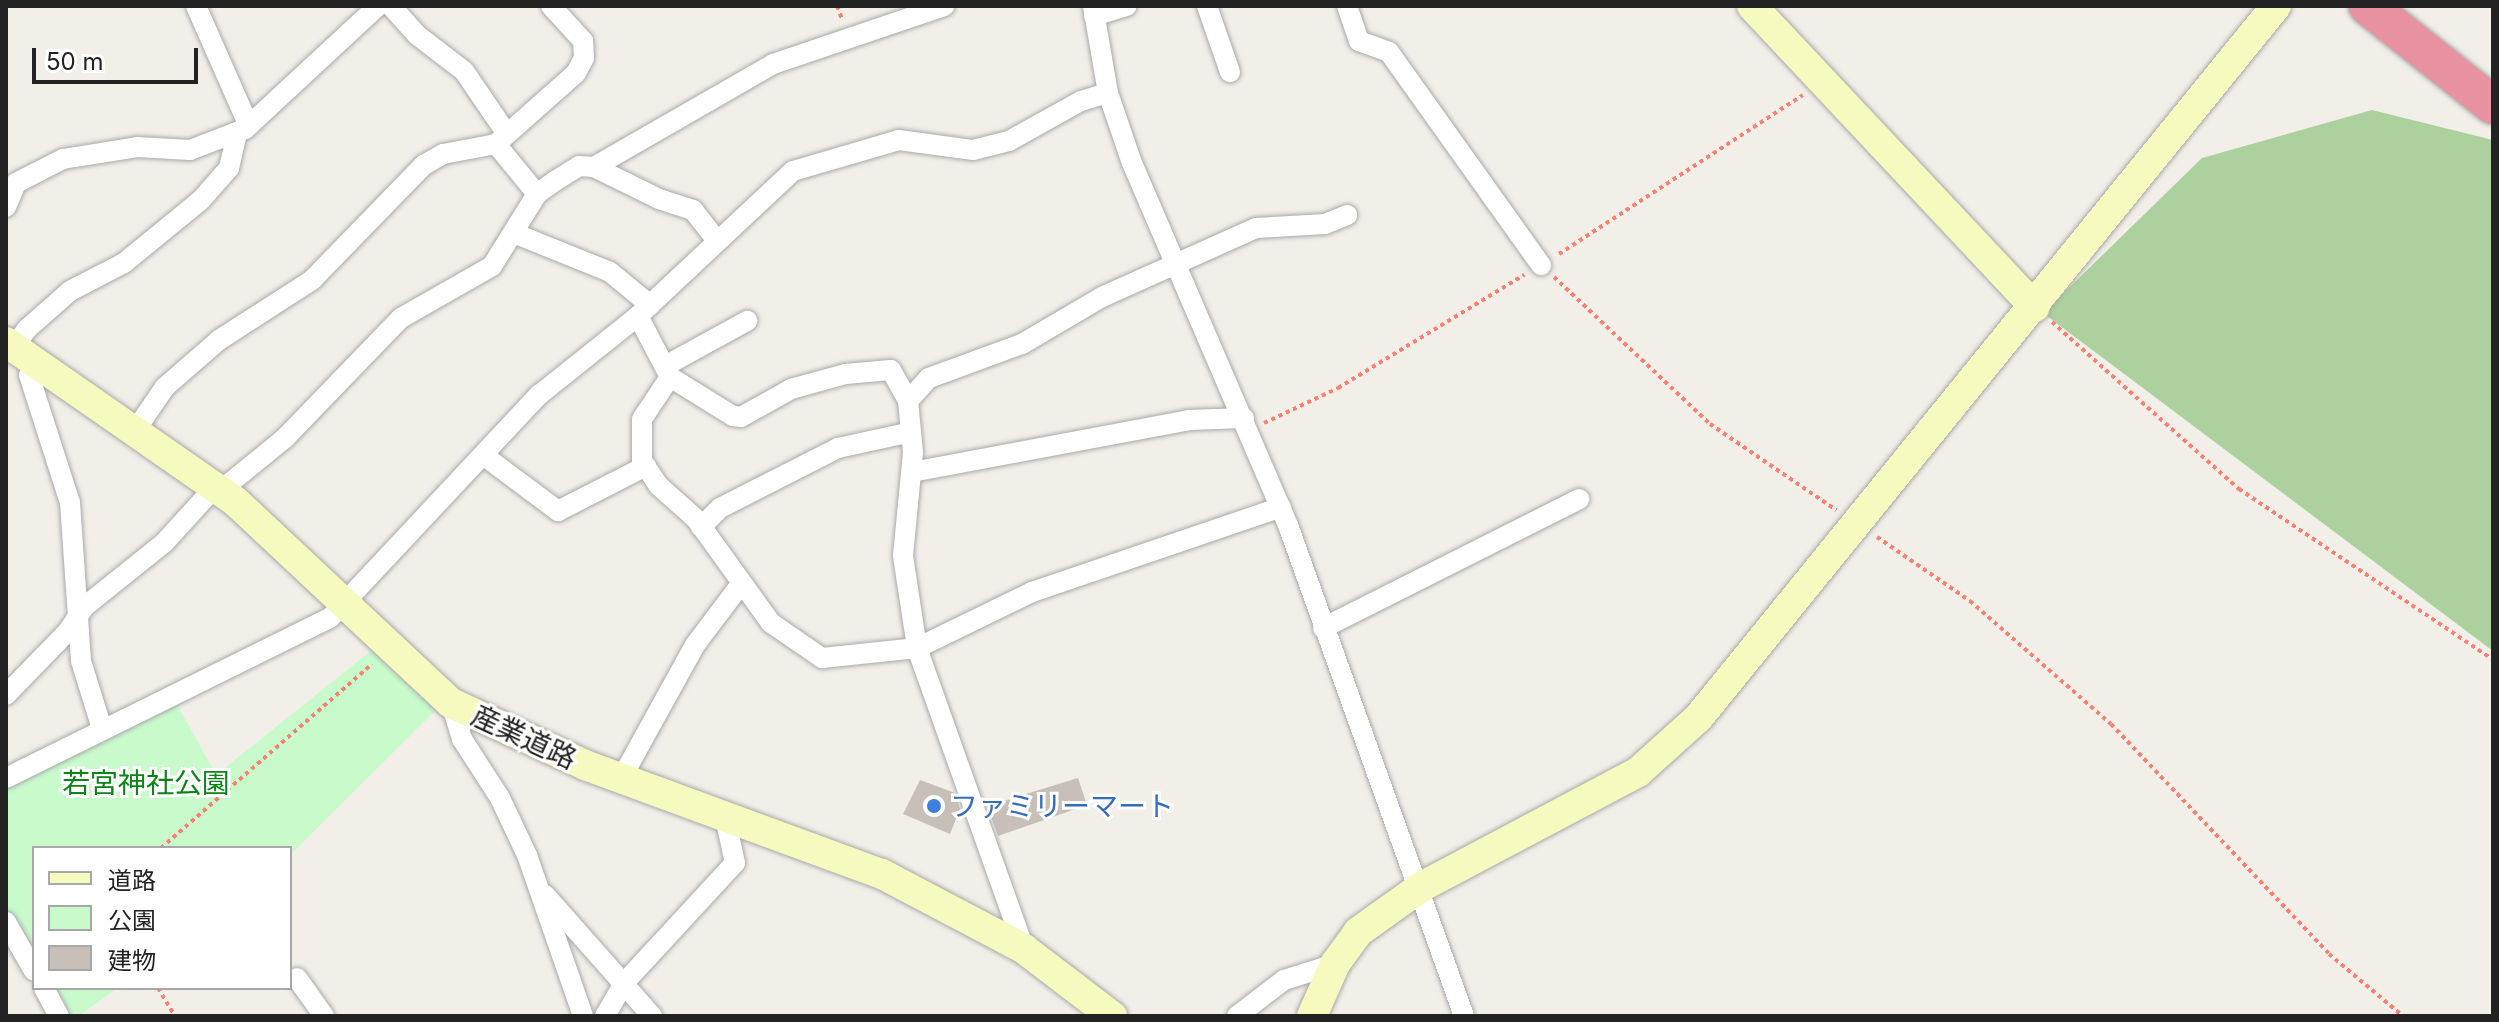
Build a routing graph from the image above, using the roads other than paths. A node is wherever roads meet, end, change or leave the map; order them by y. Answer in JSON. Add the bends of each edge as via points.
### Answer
{"nodes":[{"id":1,"x":196,"y":6,"type":"edge"},
{"id":2,"x":378,"y":6,"type":"edge"},
{"id":3,"x":391,"y":6,"type":"edge"},
{"id":4,"x":551,"y":6,"type":"edge"},
{"id":5,"x":944,"y":6,"type":"edge"},
{"id":6,"x":1126,"y":6,"type":"edge"},
{"id":7,"x":1207,"y":6,"type":"edge"},
{"id":8,"x":1347,"y":6,"type":"edge"},
{"id":9,"x":1752,"y":6,"type":"edge"},
{"id":10,"x":2276,"y":6,"type":"edge"},
{"id":11,"x":2368,"y":6,"type":"edge"},
{"id":12,"x":1093,"y":11,"type":"edge"},
{"id":13,"x":1230,"y":72,"type":"dead end"},
{"id":14,"x":1108,"y":93,"type":"junction"},
{"id":15,"x":2493,"y":105,"type":"edge"},
{"id":16,"x":243,"y":129,"type":"junction"},
{"id":17,"x":501,"y":139,"type":"junction"},
{"id":18,"x":594,"y":167,"type":"junction"},
{"id":19,"x":537,"y":194,"type":"junction"},
{"id":20,"x":6,"y":207,"type":"edge"},
{"id":21,"x":1347,"y":215,"type":"dead end"},
{"id":22,"x":516,"y":234,"type":"junction"},
{"id":23,"x":716,"y":239,"type":"junction"},
{"id":24,"x":1179,"y":263,"type":"junction"},
{"id":25,"x":1541,"y":265,"type":"road end"},
{"id":26,"x":2035,"y":307,"type":"junction"},
{"id":27,"x":644,"y":310,"type":"junction"},
{"id":28,"x":747,"y":321,"type":"dead end"},
{"id":29,"x":19,"y":351,"type":"edge"},
{"id":30,"x":668,"y":372,"type":"junction"},
{"id":31,"x":908,"y":401,"type":"junction"},
{"id":32,"x":1246,"y":424,"type":"junction"},
{"id":33,"x":135,"y":431,"type":"junction"},
{"id":34,"x":911,"y":432,"type":"junction"},
{"id":35,"x":483,"y":455,"type":"junction"},
{"id":36,"x":646,"y":466,"type":"junction"},
{"id":37,"x":912,"y":472,"type":"junction"},
{"id":38,"x":218,"y":489,"type":"junction"},
{"id":39,"x":1579,"y":499,"type":"dead end"},
{"id":40,"x":1281,"y":507,"type":"junction"},
{"id":41,"x":701,"y":527,"type":"junction"},
{"id":42,"x":741,"y":584,"type":"junction"},
{"id":43,"x":342,"y":605,"type":"junction"},
{"id":44,"x":76,"y":615,"type":"junction"},
{"id":45,"x":1323,"y":628,"type":"junction"},
{"id":46,"x":917,"y":648,"type":"junction"},
{"id":47,"x":6,"y":695,"type":"edge"},
{"id":48,"x":451,"y":703,"type":"junction"},
{"id":49,"x":102,"y":729,"type":"junction"},
{"id":50,"x":6,"y":778,"type":"edge"},
{"id":51,"x":621,"y":779,"type":"junction"},
{"id":52,"x":725,"y":817,"type":"junction"},
{"id":53,"x":1421,"y":887,"type":"junction"},
{"id":54,"x":539,"y":889,"type":"junction"},
{"id":55,"x":6,"y":922,"type":"edge"},
{"id":56,"x":1024,"y":949,"type":"junction"},
{"id":57,"x":1335,"y":964,"type":"junction"},
{"id":58,"x":32,"y":968,"type":"edge"},
{"id":59,"x":297,"y":978,"type":"dead end"},
{"id":60,"x":625,"y":982,"type":"junction"},
{"id":61,"x":45,"y":990,"type":"edge"},
{"id":62,"x":59,"y":1016,"type":"edge"},
{"id":63,"x":324,"y":1016,"type":"edge"},
{"id":64,"x":583,"y":1016,"type":"edge"},
{"id":65,"x":605,"y":1016,"type":"edge"},
{"id":66,"x":652,"y":1016,"type":"edge"},
{"id":67,"x":1112,"y":1016,"type":"edge"},
{"id":68,"x":1237,"y":1016,"type":"edge"},
{"id":69,"x":1312,"y":1016,"type":"edge"},
{"id":70,"x":1464,"y":1016,"type":"edge"}],
"edges":[{"from":1,"to":16,"type":"street"},
{"from":2,"to":16,"type":"street"},
{"from":3,"to":17,"type":"street","via":[[417,35],[464,71]]},
{"from":4,"to":17,"type":"street","via":[[583,41],[584,58],[576,73]]},
{"from":5,"to":18,"type":"street","via":[[773,64]]},
{"from":6,"to":12,"type":"street"},
{"from":7,"to":13,"type":"street"},
{"from":8,"to":25,"type":"street","via":[[1359,41],[1389,52]]},
{"from":9,"to":26,"type":"street"},
{"from":10,"to":26,"type":"street"},
{"from":11,"to":15,"type":"highway"},
{"from":12,"to":14,"type":"street"},
{"from":14,"to":23,"type":"street","via":[[1081,101],[1009,141],[973,150],[899,140],[793,171]]},
{"from":14,"to":24,"type":"street","via":[[1132,163]]},
{"from":16,"to":20,"type":"street","via":[[190,150],[137,147],[63,159],[16,183]]},
{"from":16,"to":29,"type":"street","via":[[229,168],[201,200],[124,263],[46,311]]},
{"from":17,"to":19,"type":"street"},
{"from":17,"to":33,"type":"street","via":[[443,154],[424,165],[312,280],[219,340],[165,387]]},
{"from":18,"to":19,"type":"street","via":[[579,166]]},
{"from":18,"to":23,"type":"street","via":[[693,210]]},
{"from":19,"to":22,"type":"street"},
{"from":21,"to":24,"type":"street","via":[[1325,224],[1256,228]]},
{"from":22,"to":27,"type":"street","via":[[610,272]]},
{"from":22,"to":38,"type":"street","via":[[492,266],[401,318],[285,438]]},
{"from":23,"to":27,"type":"street"},
{"from":24,"to":31,"type":"street","via":[[1069,314],[1022,344],[929,378]]},
{"from":24,"to":32,"type":"street"},
{"from":26,"to":53,"type":"street","via":[[1699,717],[1638,772]]},
{"from":27,"to":30,"type":"street"},
{"from":27,"to":35,"type":"street","via":[[539,395]]},
{"from":28,"to":30,"type":"street"},
{"from":29,"to":33,"type":"street","name":"産業道路"},
{"from":29,"to":44,"type":"street","via":[[70,503]]},
{"from":30,"to":31,"type":"street","via":[[741,417],[791,389],[879,368],[891,370]]},
{"from":30,"to":36,"type":"street","via":[[642,419],[639,438]]},
{"from":31,"to":34,"type":"street"},
{"from":32,"to":37,"type":"street","via":[[1189,420]]},
{"from":32,"to":40,"type":"street"},
{"from":33,"to":38,"type":"street","name":"産業道路"},
{"from":34,"to":37,"type":"street"},
{"from":34,"to":41,"type":"street","via":[[838,448],[733,501]]},
{"from":35,"to":36,"type":"street","via":[[558,511]]},
{"from":35,"to":43,"type":"street"},
{"from":36,"to":41,"type":"street"},
{"from":37,"to":46,"type":"street","via":[[903,556]]},
{"from":38,"to":43,"type":"street","name":"産業道路","via":[[303,563]]},
{"from":38,"to":44,"type":"street","via":[[164,543]]},
{"from":39,"to":45,"type":"street"},
{"from":40,"to":45,"type":"street"},
{"from":40,"to":46,"type":"street","via":[[1032,592]]},
{"from":41,"to":42,"type":"street"},
{"from":42,"to":46,"type":"street","via":[[771,623],[822,658]]},
{"from":42,"to":51,"type":"street","via":[[695,645]]},
{"from":43,"to":48,"type":"street","name":"産業道路"},
{"from":43,"to":49,"type":"street","via":[[330,618],[218,677]]},
{"from":44,"to":47,"type":"street","via":[[68,631]]},
{"from":44,"to":49,"type":"street","via":[[81,661]]},
{"from":45,"to":53,"type":"street","via":[[1358,732]]},
{"from":46,"to":56,"type":"street"},
{"from":48,"to":51,"type":"street","name":"産業道路"},
{"from":48,"to":54,"type":"street","via":[[462,739],[500,798]]},
{"from":49,"to":50,"type":"street"},
{"from":51,"to":52,"type":"street","name":"産業道路"},
{"from":52,"to":56,"type":"street","name":"産業道路","via":[[882,874]]},
{"from":52,"to":60,"type":"street","via":[[735,863]]},
{"from":53,"to":57,"type":"street","via":[[1358,932]]},
{"from":53,"to":70,"type":"street"},
{"from":54,"to":60,"type":"street"},
{"from":54,"to":64,"type":"street"},
{"from":55,"to":58,"type":"street"},
{"from":56,"to":67,"type":"street","name":"産業道路"},
{"from":57,"to":68,"type":"street","via":[[1284,980]]},
{"from":57,"to":69,"type":"street"},
{"from":59,"to":63,"type":"street"},
{"from":60,"to":65,"type":"street"},
{"from":60,"to":66,"type":"street"},
{"from":61,"to":62,"type":"street"}]}
